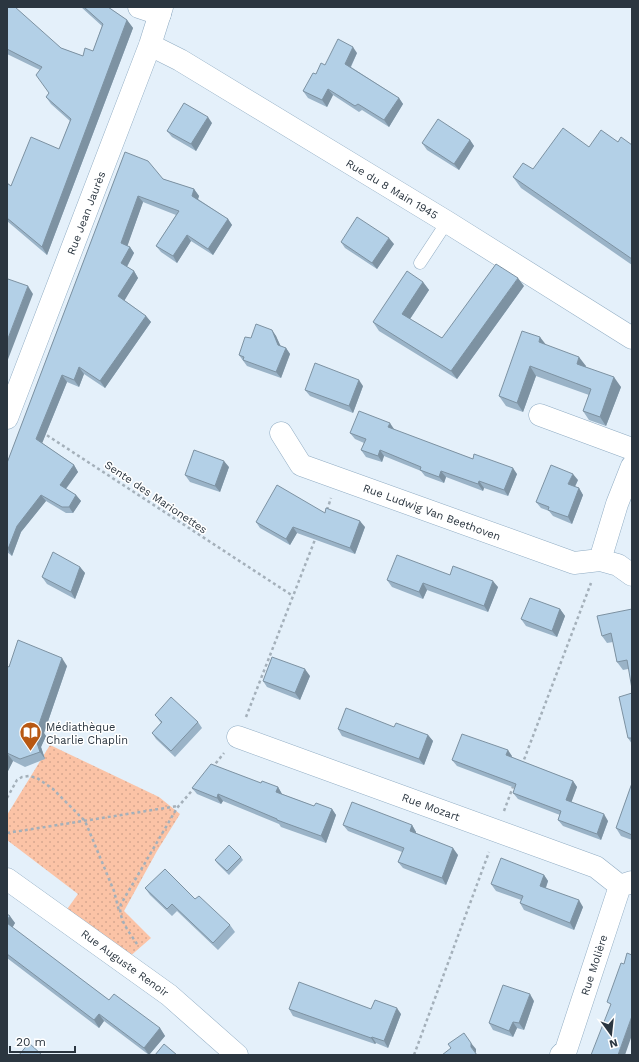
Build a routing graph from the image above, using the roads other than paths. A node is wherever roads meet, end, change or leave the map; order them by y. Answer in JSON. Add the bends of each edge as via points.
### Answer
{"nodes":[{"id":1,"x":139,"y":7,"type":"edge"},
{"id":2,"x":161,"y":10,"type":"edge"},
{"id":3,"x":150,"y":45,"type":"junction"},
{"id":4,"x":447,"y":222,"type":"junction"},
{"id":5,"x":420,"y":263,"type":"dead end"},
{"id":6,"x":632,"y":338,"type":"edge"},
{"id":7,"x":12,"y":389,"type":"edge"},
{"id":8,"x":540,"y":415,"type":"dead end"},
{"id":9,"x":7,"y":418,"type":"edge"},
{"id":10,"x":281,"y":433,"type":"dead end"},
{"id":11,"x":632,"y":449,"type":"edge"},
{"id":12,"x":632,"y":466,"type":"edge"},
{"id":13,"x":600,"y":560,"type":"junction"},
{"id":14,"x":632,"y":575,"type":"edge"},
{"id":15,"x":238,"y":737,"type":"dead end"},
{"id":16,"x":7,"y":879,"type":"edge"},
{"id":17,"x":626,"y":884,"type":"edge"},
{"id":18,"x":237,"y":1055,"type":"edge"},
{"id":19,"x":561,"y":1055,"type":"edge"}],
"edges":[{"from":1,"to":2,"type":"street"},
{"from":2,"to":3,"type":"street","name":"Rue Jean Jaurès"},
{"from":3,"to":4,"type":"street","name":"Rue du 8 Main 1945","via":[[180,60]]},
{"from":3,"to":7,"type":"street","name":"Rue Jean Jaurès"},
{"from":4,"to":5,"type":"lane"},
{"from":4,"to":6,"type":"street","name":"Rue du 8 Main 1945"},
{"from":7,"to":9,"type":"street","name":"Rue Jean Jaurès"},
{"from":8,"to":11,"type":"street"},
{"from":10,"to":13,"type":"street","name":"Rue Ludwig Van Beethoven","via":[[301,465],[574,563]]},
{"from":12,"to":13,"type":"street"},
{"from":13,"to":14,"type":"street","via":[[618,565]]},
{"from":15,"to":17,"type":"street","name":"Rue Mozart","via":[[596,867]]},
{"from":16,"to":18,"type":"street","name":"Rue Auguste Renoir","via":[[169,995]]},
{"from":17,"to":19,"type":"street","name":"Rue Molière","via":[[566,1050]]}]}
